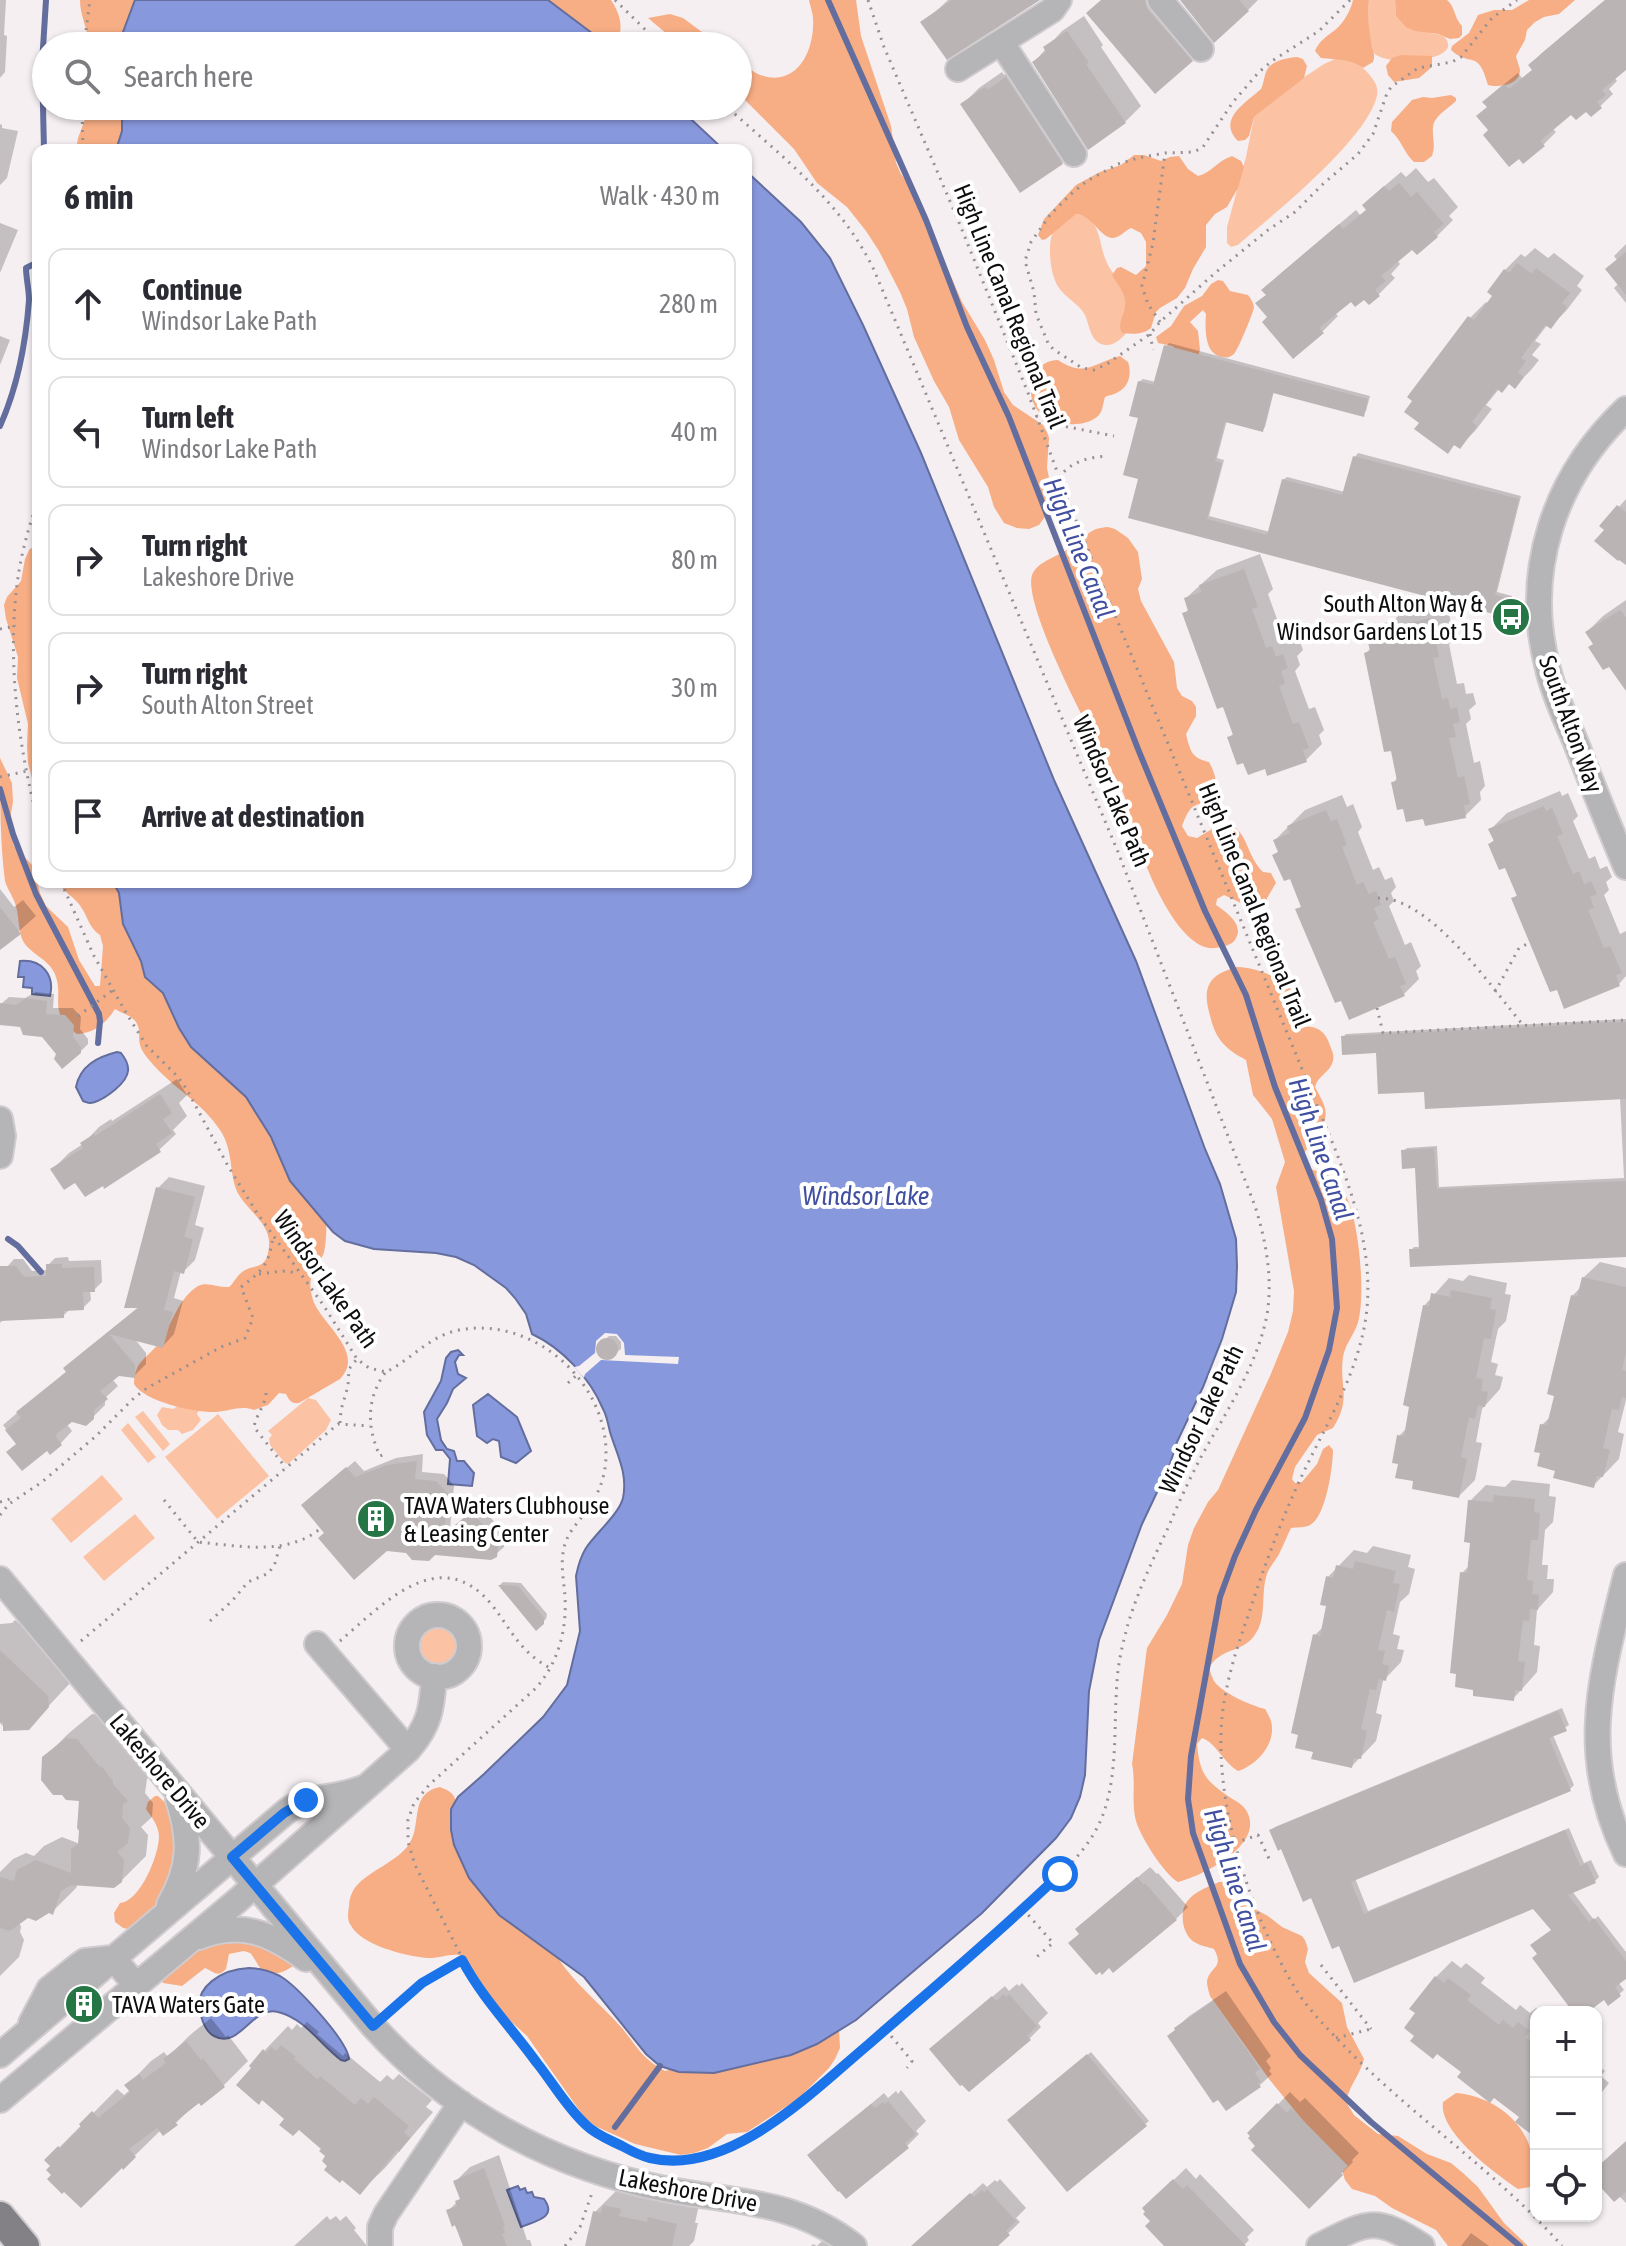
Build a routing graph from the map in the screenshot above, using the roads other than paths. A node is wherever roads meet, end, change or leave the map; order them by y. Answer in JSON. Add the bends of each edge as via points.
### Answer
{"nodes":[{"id":1,"x":1059,"y":0,"type":"edge"},
{"id":2,"x":1160,"y":0,"type":"edge"},
{"id":3,"x":1001,"y":42,"type":"junction"},
{"id":4,"x":1201,"y":49,"type":"dead end"},
{"id":5,"x":958,"y":69,"type":"dead end"},
{"id":6,"x":1074,"y":154,"type":"dead end"},
{"id":7,"x":1626,"y":409,"type":"edge"},
{"id":8,"x":1626,"y":867,"type":"edge"},
{"id":9,"x":0,"y":1119,"type":"edge"},
{"id":10,"x":0,"y":1156,"type":"edge"},
{"id":11,"x":1626,"y":1575,"type":"edge"},
{"id":12,"x":0,"y":1579,"type":"edge"},
{"id":13,"x":321,"y":1649,"type":"road end"},
{"id":14,"x":434,"y":1676,"type":"dead end"},
{"id":15,"x":408,"y":1750,"type":"junction"},
{"id":16,"x":372,"y":1783,"type":"junction"},
{"id":17,"x":175,"y":1789,"type":"junction"},
{"id":18,"x":1626,"y":1854,"type":"edge"},
{"id":19,"x":232,"y":1857,"type":"junction"},
{"id":20,"x":255,"y":1885,"type":"junction"},
{"id":21,"x":163,"y":1916,"type":"junction"},
{"id":22,"x":186,"y":1943,"type":"junction"},
{"id":23,"x":113,"y":1958,"type":"junction"},
{"id":24,"x":333,"y":1979,"type":"junction"},
{"id":25,"x":135,"y":1984,"type":"junction"},
{"id":26,"x":0,"y":2055,"type":"edge"},
{"id":27,"x":0,"y":2100,"type":"edge"},
{"id":28,"x":461,"y":2103,"type":"junction"},
{"id":29,"x":0,"y":2217,"type":"edge"},
{"id":30,"x":24,"y":2246,"type":"edge"},
{"id":31,"x":380,"y":2246,"type":"edge"},
{"id":32,"x":854,"y":2246,"type":"edge"},
{"id":33,"x":1319,"y":2246,"type":"edge"},
{"id":34,"x":1422,"y":2246,"type":"edge"}],
"edges":[{"from":1,"to":3,"type":"street"},
{"from":2,"to":4,"type":"street"},
{"from":3,"to":5,"type":"street"},
{"from":3,"to":6,"type":"street"},
{"from":7,"to":8,"type":"street","name":"South Alton Way","via":[[1595,441],[1565,489],[1548,534],[1539,594],[1552,684]]},
{"from":9,"to":10,"type":"street"},
{"from":11,"to":18,"type":"street","via":[[1601,1681],[1597,1731],[1602,1790]]},
{"from":12,"to":17,"type":"street","name":"Lakeshore Drive"},
{"from":13,"to":15,"type":"street"},
{"from":14,"to":15,"type":"street","via":[[428,1719]]},
{"from":15,"to":16,"type":"street"},
{"from":16,"to":19,"type":"street","via":[[348,1794],[300,1803]]},
{"from":16,"to":20,"type":"street"},
{"from":17,"to":19,"type":"street","name":"Lakeshore Drive"},
{"from":17,"to":21,"type":"street","via":[[187,1829],[187,1859]]},
{"from":19,"to":20,"type":"street","name":"Lakeshore Drive"},
{"from":19,"to":21,"type":"street"},
{"from":20,"to":22,"type":"street"},
{"from":20,"to":24,"type":"street","name":"Lakeshore Drive"},
{"from":21,"to":23,"type":"street"},
{"from":22,"to":24,"type":"street","via":[[224,1929],[261,1934]]},
{"from":22,"to":25,"type":"street"},
{"from":23,"to":25,"type":"street"},
{"from":23,"to":26,"type":"street","via":[[85,1961],[52,1986],[26,2032]]},
{"from":24,"to":28,"type":"street","name":"Lakeshore Drive","via":[[409,2062]]},
{"from":25,"to":27,"type":"street"},
{"from":28,"to":31,"type":"street","via":[[386,2214]]},
{"from":28,"to":32,"type":"street","name":"Lakeshore Drive","via":[[563,2160],[664,2189],[781,2208],[812,2219]]},
{"from":29,"to":30,"type":"main road"},
{"from":33,"to":34,"type":"street","via":[[1375,2225],[1393,2228]]}]}
